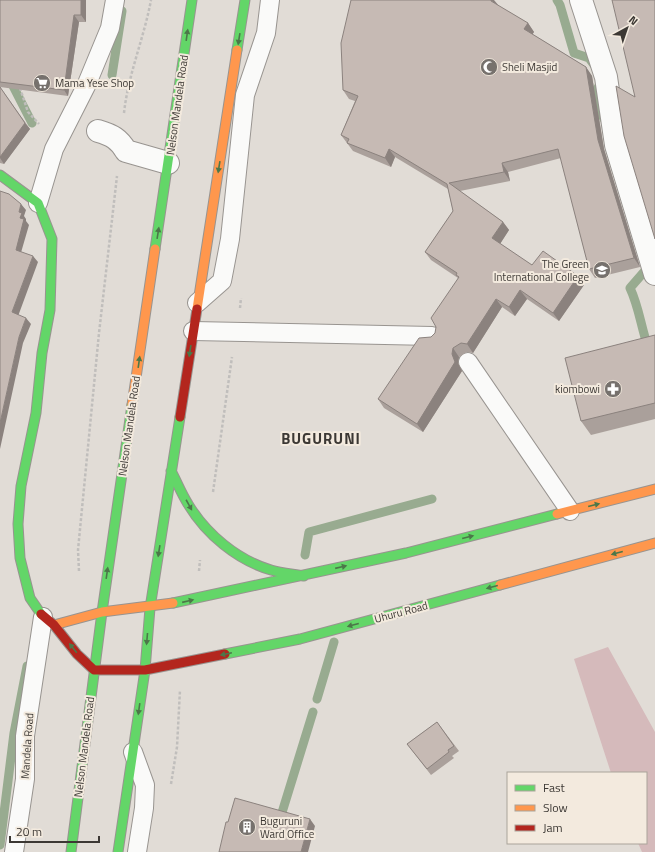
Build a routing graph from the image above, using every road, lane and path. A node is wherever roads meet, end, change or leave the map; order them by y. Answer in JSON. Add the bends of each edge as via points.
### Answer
{"nodes":[{"id":1,"x":115,"y":0,"type":"edge"},
{"id":2,"x":151,"y":0,"type":"edge"},
{"id":3,"x":192,"y":0,"type":"edge"},
{"id":4,"x":245,"y":0,"type":"edge"},
{"id":5,"x":270,"y":0,"type":"edge"},
{"id":6,"x":581,"y":0,"type":"edge"},
{"id":7,"x":19,"y":83,"type":"edge"},
{"id":8,"x":98,"y":131,"type":"dead end"},
{"id":9,"x":121,"y":142,"type":"junction"},
{"id":10,"x":54,"y":149,"type":"junction"},
{"id":11,"x":168,"y":163,"type":"junction"},
{"id":12,"x":0,"y":175,"type":"edge"},
{"id":13,"x":38,"y":203,"type":"junction"},
{"id":14,"x":655,"y":274,"type":"edge"},
{"id":15,"x":242,"y":295,"type":"dead end"},
{"id":16,"x":197,"y":303,"type":"junction"},
{"id":17,"x":193,"y":331,"type":"junction"},
{"id":18,"x":236,"y":331,"type":"junction"},
{"id":19,"x":432,"y":336,"type":"edge"},
{"id":20,"x":468,"y":362,"type":"dead end"},
{"id":21,"x":171,"y":470,"type":"junction"},
{"id":22,"x":655,"y":489,"type":"edge"},
{"id":23,"x":570,"y":511,"type":"junction"},
{"id":24,"x":204,"y":527,"type":"junction"},
{"id":25,"x":655,"y":543,"type":"edge"},
{"id":26,"x":79,"y":573,"type":"dead end"},
{"id":27,"x":304,"y":576,"type":"junction"},
{"id":28,"x":197,"y":599,"type":"junction"},
{"id":29,"x":150,"y":608,"type":"junction"},
{"id":30,"x":102,"y":612,"type":"junction"},
{"id":31,"x":48,"y":621,"type":"junction"},
{"id":32,"x":181,"y":663,"type":"junction"},
{"id":33,"x":94,"y":670,"type":"junction"},
{"id":34,"x":145,"y":670,"type":"junction"},
{"id":35,"x":133,"y":752,"type":"junction"},
{"id":36,"x":171,"y":785,"type":"dead end"},
{"id":37,"x":14,"y":852,"type":"edge"},
{"id":38,"x":71,"y":852,"type":"edge"},
{"id":39,"x":118,"y":852,"type":"edge"},
{"id":40,"x":137,"y":852,"type":"edge"}],
"edges":[{"from":1,"to":10,"type":"lane","via":[[110,28],[92,72]]},
{"from":2,"to":9,"type":"path","via":[[126,97]]},
{"from":11,"to":3,"type":"main road","name":"Nelson Mandela Road","one_way":true},
{"from":4,"to":16,"type":"main road","one_way":true},
{"from":5,"to":16,"type":"lane","via":[[266,33],[245,95],[230,239],[222,281]]},
{"from":6,"to":14,"type":"street","via":[[606,77],[616,145]]},
{"from":7,"to":10,"type":"path","via":[[28,112],[46,133]]},
{"from":8,"to":9,"type":"street","via":[[112,135]]},
{"from":9,"to":11,"type":"street","via":[[126,151]]},
{"from":9,"to":26,"type":"path","via":[[97,348],[78,550]]},
{"from":10,"to":13,"type":"lane"},
{"from":30,"to":11,"type":"main road","name":"Nelson Mandela Road","one_way":true},
{"from":12,"to":13,"type":"main road"},
{"from":13,"to":31,"type":"main road","via":[[52,239],[50,310],[42,353],[36,413],[21,486],[18,524],[20,558],[30,598]]},
{"from":15,"to":18,"type":"path"},
{"from":16,"to":17,"type":"main road"},
{"from":17,"to":18,"type":"lane"},
{"from":17,"to":21,"type":"main road","one_way":true},
{"from":18,"to":19,"type":"lane"},
{"from":18,"to":24,"type":"path","via":[[212,498]]},
{"from":20,"to":23,"type":"lane"},
{"from":21,"to":24,"type":"main road","one_way":true,"via":[[190,508]]},
{"from":21,"to":29,"type":"main road","one_way":true},
{"from":23,"to":22,"type":"main road","one_way":true},
{"from":27,"to":23,"type":"main road","one_way":true},
{"from":24,"to":27,"type":"main road","via":[[250,562],[272,570]]},
{"from":24,"to":28,"type":"path"},
{"from":25,"to":32,"type":"main road","name":"Uhuru Road","one_way":true,"via":[[300,639]]},
{"from":27,"to":28,"type":"main road"},
{"from":29,"to":28,"type":"main road","one_way":true},
{"from":29,"to":30,"type":"main road"},
{"from":29,"to":34,"type":"main road","one_way":true},
{"from":30,"to":31,"type":"main road"},
{"from":30,"to":33,"type":"main road","name":"Nelson Mandela Road"},
{"from":33,"to":31,"type":"main road","one_way":true},
{"from":31,"to":37,"type":"lane","name":"Mandela Road","via":[[25,736],[25,779]]},
{"from":32,"to":34,"type":"main road","name":"Uhuru Road"},
{"from":32,"to":36,"type":"path","via":[[177,747]]},
{"from":33,"to":34,"type":"main road","name":"Uhuru Road"},
{"from":33,"to":38,"type":"main road","name":"Nelson Mandela Road"},
{"from":34,"to":35,"type":"main road","one_way":true},
{"from":35,"to":39,"type":"main road"},
{"from":35,"to":40,"type":"lane","via":[[145,785]]}]}
